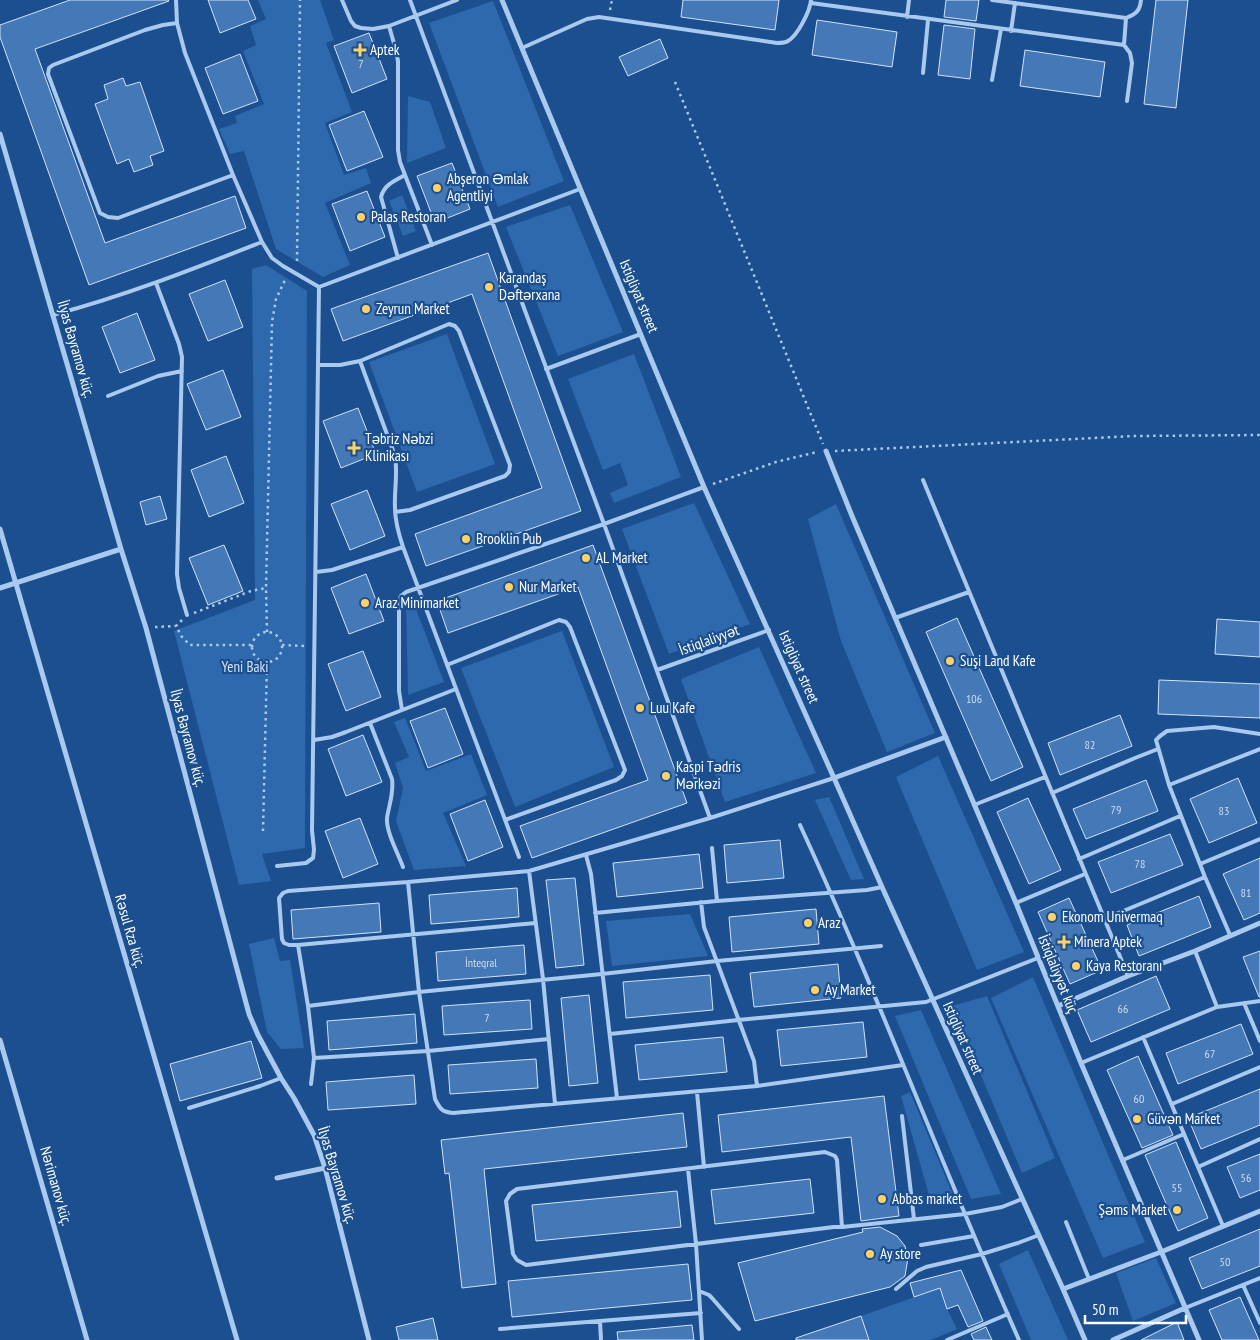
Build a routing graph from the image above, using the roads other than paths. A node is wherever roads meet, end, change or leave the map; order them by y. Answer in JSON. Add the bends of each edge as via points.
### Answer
{"nodes":[{"id":1,"x":176,"y":0,"type":"edge"},
{"id":2,"x":342,"y":0,"type":"edge"},
{"id":3,"x":410,"y":0,"type":"edge"},
{"id":4,"x":457,"y":0,"type":"edge"},
{"id":5,"x":502,"y":0,"type":"edge"},
{"id":6,"x":909,"y":0,"type":"edge"},
{"id":7,"x":992,"y":0,"type":"edge"},
{"id":8,"x":1141,"y":0,"type":"edge"},
{"id":9,"x":1004,"y":1,"type":"edge"},
{"id":10,"x":811,"y":2,"type":"edge"},
{"id":11,"x":1014,"y":3,"type":"junction"},
{"id":12,"x":415,"y":16,"type":"junction"},
{"id":13,"x":907,"y":17,"type":"junction"},
{"id":14,"x":1126,"y":18,"type":"junction"},
{"id":15,"x":928,"y":20,"type":"junction"},
{"id":16,"x":177,"y":23,"type":"junction"},
{"id":17,"x":388,"y":26,"type":"junction"},
{"id":18,"x":1001,"y":29,"type":"junction"},
{"id":19,"x":1011,"y":30,"type":"junction"},
{"id":20,"x":1124,"y":45,"type":"junction"},
{"id":21,"x":522,"y":48,"type":"junction"},
{"id":22,"x":923,"y":73,"type":"dead end"},
{"id":23,"x":992,"y":80,"type":"dead end"},
{"id":24,"x":1127,"y":100,"type":"dead end"},
{"id":25,"x":0,"y":134,"type":"edge"},
{"id":26,"x":233,"y":175,"type":"junction"},
{"id":27,"x":405,"y":175,"type":"junction"},
{"id":28,"x":580,"y":189,"type":"junction"},
{"id":29,"x":492,"y":222,"type":"junction"},
{"id":30,"x":262,"y":242,"type":"junction"},
{"id":31,"x":432,"y":245,"type":"junction"},
{"id":32,"x":398,"y":258,"type":"junction"},
{"id":33,"x":156,"y":283,"type":"junction"},
{"id":34,"x":319,"y":287,"type":"junction"},
{"id":35,"x":53,"y":315,"type":"junction"},
{"id":36,"x":641,"y":334,"type":"junction"},
{"id":37,"x":360,"y":360,"type":"junction"},
{"id":38,"x":318,"y":364,"type":"junction"},
{"id":39,"x":546,"y":369,"type":"junction"},
{"id":40,"x":182,"y":371,"type":"junction"},
{"id":41,"x":108,"y":396,"type":"dead end"},
{"id":42,"x":826,"y":451,"type":"road end"},
{"id":43,"x":923,"y":480,"type":"dead end"},
{"id":44,"x":704,"y":487,"type":"junction"},
{"id":45,"x":395,"y":512,"type":"junction"},
{"id":46,"x":604,"y":524,"type":"junction"},
{"id":47,"x":0,"y":529,"type":"edge"},
{"id":48,"x":402,"y":547,"type":"junction"},
{"id":49,"x":120,"y":549,"type":"junction"},
{"id":50,"x":316,"y":572,"type":"junction"},
{"id":51,"x":16,"y":583,"type":"junction"},
{"id":52,"x":417,"y":587,"type":"junction"},
{"id":53,"x":0,"y":588,"type":"edge"},
{"id":54,"x":969,"y":592,"type":"junction"},
{"id":55,"x":187,"y":614,"type":"road end"},
{"id":56,"x":895,"y":618,"type":"junction"},
{"id":57,"x":769,"y":630,"type":"junction"},
{"id":58,"x":447,"y":665,"type":"junction"},
{"id":59,"x":657,"y":670,"type":"junction"},
{"id":60,"x":456,"y":689,"type":"junction"},
{"id":61,"x":402,"y":710,"type":"junction"},
{"id":62,"x":370,"y":723,"type":"junction"},
{"id":63,"x":1260,"y":734,"type":"edge"},
{"id":64,"x":946,"y":737,"type":"junction"},
{"id":65,"x":314,"y":740,"type":"junction"},
{"id":66,"x":1260,"y":748,"type":"edge"},
{"id":67,"x":1158,"y":749,"type":"junction"},
{"id":68,"x":1045,"y":777,"type":"junction"},
{"id":69,"x":834,"y":778,"type":"junction"},
{"id":70,"x":1169,"y":785,"type":"junction"},
{"id":71,"x":1052,"y":793,"type":"junction"},
{"id":72,"x":974,"y":805,"type":"junction"},
{"id":73,"x":1180,"y":816,"type":"junction"},
{"id":74,"x":710,"y":818,"type":"junction"},
{"id":75,"x":505,"y":820,"type":"junction"},
{"id":76,"x":800,"y":824,"type":"dead end"},
{"id":77,"x":1260,"y":839,"type":"edge"},
{"id":78,"x":712,"y":848,"type":"dead end"},
{"id":79,"x":586,"y":855,"type":"junction"},
{"id":80,"x":519,"y":857,"type":"dead end"},
{"id":81,"x":1079,"y":859,"type":"junction"},
{"id":82,"x":1200,"y":864,"type":"junction"},
{"id":83,"x":276,"y":866,"type":"dead end"},
{"id":84,"x":403,"y":867,"type":"dead end"},
{"id":85,"x":529,"y":872,"type":"junction"},
{"id":86,"x":1085,"y":874,"type":"junction"},
{"id":87,"x":1204,"y":877,"type":"junction"},
{"id":88,"x":408,"y":882,"type":"junction"},
{"id":89,"x":882,"y":887,"type":"junction"},
{"id":90,"x":832,"y":893,"type":"junction"},
{"id":91,"x":717,"y":901,"type":"junction"},
{"id":92,"x":701,"y":902,"type":"junction"},
{"id":93,"x":1016,"y":903,"type":"junction"},
{"id":94,"x":595,"y":913,"type":"junction"},
{"id":95,"x":1104,"y":919,"type":"junction"},
{"id":96,"x":1260,"y":923,"type":"edge"},
{"id":97,"x":536,"y":924,"type":"junction"},
{"id":98,"x":413,"y":935,"type":"junction"},
{"id":99,"x":1230,"y":936,"type":"junction"},
{"id":100,"x":298,"y":945,"type":"junction"},
{"id":101,"x":881,"y":946,"type":"dead end"},
{"id":102,"x":854,"y":948,"type":"junction"},
{"id":103,"x":1195,"y":951,"type":"junction"},
{"id":104,"x":1038,"y":958,"type":"junction"},
{"id":105,"x":717,"y":961,"type":"junction"},
{"id":106,"x":602,"y":974,"type":"junction"},
{"id":107,"x":1128,"y":976,"type":"junction"},
{"id":108,"x":543,"y":979,"type":"junction"},
{"id":109,"x":419,"y":992,"type":"junction"},
{"id":110,"x":933,"y":1000,"type":"junction"},
{"id":111,"x":1260,"y":1001,"type":"edge"},
{"id":112,"x":1244,"y":1003,"type":"junction"},
{"id":113,"x":308,"y":1006,"type":"junction"},
{"id":114,"x":880,"y":1006,"type":"junction"},
{"id":115,"x":1058,"y":1006,"type":"junction"},
{"id":116,"x":1217,"y":1007,"type":"junction"},
{"id":117,"x":738,"y":1020,"type":"junction"},
{"id":118,"x":610,"y":1034,"type":"junction"},
{"id":119,"x":1143,"y":1037,"type":"junction"},
{"id":120,"x":549,"y":1039,"type":"junction"},
{"id":121,"x":0,"y":1040,"type":"edge"},
{"id":122,"x":1260,"y":1041,"type":"edge"},
{"id":123,"x":428,"y":1051,"type":"junction"},
{"id":124,"x":314,"y":1058,"type":"junction"},
{"id":125,"x":1080,"y":1063,"type":"junction"},
{"id":126,"x":903,"y":1065,"type":"junction"},
{"id":127,"x":1260,"y":1067,"type":"edge"},
{"id":128,"x":281,"y":1078,"type":"junction"},
{"id":129,"x":311,"y":1084,"type":"dead end"},
{"id":130,"x":758,"y":1086,"type":"junction"},
{"id":131,"x":697,"y":1092,"type":"junction"},
{"id":132,"x":617,"y":1098,"type":"junction"},
{"id":133,"x":555,"y":1104,"type":"junction"},
{"id":134,"x":1172,"y":1104,"type":"junction"},
{"id":135,"x":189,"y":1108,"type":"dead end"},
{"id":136,"x":902,"y":1116,"type":"dead end"},
{"id":137,"x":1184,"y":1134,"type":"junction"},
{"id":138,"x":1260,"y":1139,"type":"edge"},
{"id":139,"x":1123,"y":1160,"type":"junction"},
{"id":140,"x":704,"y":1167,"type":"junction"},
{"id":141,"x":1198,"y":1167,"type":"junction"},
{"id":142,"x":325,"y":1168,"type":"junction"},
{"id":143,"x":688,"y":1169,"type":"junction"},
{"id":144,"x":277,"y":1178,"type":"dead end"},
{"id":145,"x":1022,"y":1199,"type":"junction"},
{"id":146,"x":1260,"y":1211,"type":"edge"},
{"id":147,"x":965,"y":1214,"type":"junction"},
{"id":148,"x":914,"y":1219,"type":"junction"},
{"id":149,"x":1066,"y":1222,"type":"dead end"},
{"id":150,"x":1223,"y":1226,"type":"junction"},
{"id":151,"x":842,"y":1227,"type":"junction"},
{"id":152,"x":1038,"y":1235,"type":"junction"},
{"id":153,"x":974,"y":1236,"type":"junction"},
{"id":154,"x":696,"y":1244,"type":"junction"},
{"id":155,"x":921,"y":1245,"type":"dead end"},
{"id":156,"x":1161,"y":1252,"type":"junction"},
{"id":157,"x":982,"y":1254,"type":"junction"},
{"id":158,"x":1260,"y":1278,"type":"edge"},
{"id":159,"x":1089,"y":1279,"type":"junction"},
{"id":160,"x":1243,"y":1285,"type":"junction"},
{"id":161,"x":896,"y":1289,"type":"dead end"},
{"id":162,"x":1063,"y":1289,"type":"junction"},
{"id":163,"x":699,"y":1291,"type":"junction"},
{"id":164,"x":1185,"y":1308,"type":"junction"},
{"id":165,"x":701,"y":1313,"type":"junction"},
{"id":166,"x":1008,"y":1314,"type":"junction"},
{"id":167,"x":600,"y":1322,"type":"junction"},
{"id":168,"x":1260,"y":1323,"type":"edge"},
{"id":169,"x":500,"y":1329,"type":"dead end"},
{"id":170,"x":739,"y":1329,"type":"dead end"},
{"id":171,"x":87,"y":1340,"type":"edge"},
{"id":172,"x":237,"y":1340,"type":"edge"},
{"id":173,"x":369,"y":1340,"type":"edge"},
{"id":174,"x":601,"y":1340,"type":"edge"},
{"id":175,"x":702,"y":1340,"type":"edge"},
{"id":176,"x":947,"y":1340,"type":"edge"},
{"id":177,"x":1019,"y":1340,"type":"edge"},
{"id":178,"x":1085,"y":1340,"type":"edge"},
{"id":179,"x":1113,"y":1340,"type":"edge"},
{"id":180,"x":1199,"y":1340,"type":"edge"}],
"edges":[{"from":1,"to":16,"type":"lane"},
{"from":2,"to":17,"type":"lane","via":[[355,26],[373,29]]},
{"from":3,"to":12,"type":"lane"},
{"from":4,"to":12,"type":"lane"},
{"from":5,"to":21,"type":"street","name":"Istigliyat street"},
{"from":6,"to":13,"type":"lane"},
{"from":7,"to":9,"type":"lane"},
{"from":8,"to":14,"type":"lane","via":[[1139,12]]},
{"from":9,"to":11,"type":"lane"},
{"from":10,"to":13,"type":"lane"},
{"from":10,"to":21,"type":"lane","via":[[794,37],[786,42],[599,17],[587,19]]},
{"from":11,"to":14,"type":"lane"},
{"from":11,"to":19,"type":"lane"},
{"from":12,"to":17,"type":"lane"},
{"from":12,"to":29,"type":"lane"},
{"from":13,"to":15,"type":"lane"},
{"from":14,"to":20,"type":"lane"},
{"from":15,"to":18,"type":"lane"},
{"from":15,"to":22,"type":"lane"},
{"from":16,"to":26,"type":"lane","via":[[184,53]]},
{"from":16,"to":26,"type":"lane","via":[[145,30],[52,65],[48,74],[100,213],[118,218]]},
{"from":17,"to":27,"type":"lane","via":[[398,61],[398,150]]},
{"from":18,"to":19,"type":"lane"},
{"from":18,"to":23,"type":"lane"},
{"from":19,"to":20,"type":"lane"},
{"from":20,"to":24,"type":"lane","via":[[1132,63]]},
{"from":21,"to":28,"type":"street","name":"Istigliyat street"},
{"from":25,"to":35,"type":"street","name":"İlyas Bayramov küç."},
{"from":26,"to":30,"type":"lane"},
{"from":27,"to":31,"type":"lane"},
{"from":27,"to":32,"type":"lane","via":[[391,182],[381,197]]},
{"from":28,"to":29,"type":"lane"},
{"from":28,"to":36,"type":"street","name":"Istigliyat street"},
{"from":29,"to":31,"type":"lane"},
{"from":29,"to":39,"type":"lane"},
{"from":30,"to":33,"type":"lane"},
{"from":30,"to":34,"type":"lane","via":[[272,258]]},
{"from":31,"to":32,"type":"lane"},
{"from":32,"to":34,"type":"lane"},
{"from":33,"to":35,"type":"lane"},
{"from":33,"to":40,"type":"lane","via":[[179,344]]},
{"from":34,"to":38,"type":"lane"},
{"from":35,"to":49,"type":"street","name":"İlyas Bayramov küç."},
{"from":36,"to":39,"type":"lane"},
{"from":36,"to":44,"type":"street","name":"Istigliyat street"},
{"from":37,"to":38,"type":"lane","via":[[340,365]]},
{"from":37,"to":45,"type":"lane","via":[[395,456]]},
{"from":37,"to":45,"type":"lane","via":[[449,324],[455,326],[510,466],[505,476],[410,510]]},
{"from":38,"to":50,"type":"lane"},
{"from":39,"to":46,"type":"lane"},
{"from":40,"to":41,"type":"lane","via":[[158,376]]},
{"from":40,"to":55,"type":"lane","via":[[177,574]]},
{"from":42,"to":56,"type":"street","name":"İstiqlaliyyət küç"},
{"from":43,"to":54,"type":"lane"},
{"from":44,"to":46,"type":"lane"},
{"from":44,"to":57,"type":"street","name":"Istigliyat street"},
{"from":45,"to":48,"type":"lane"},
{"from":46,"to":52,"type":"lane"},
{"from":46,"to":59,"type":"lane"},
{"from":47,"to":51,"type":"street","name":"Rəsul Rza küç."},
{"from":48,"to":50,"type":"lane","via":[[332,570]]},
{"from":48,"to":52,"type":"lane"},
{"from":49,"to":51,"type":"street"},
{"from":49,"to":128,"type":"street","name":"İlyas Bayramov küç.","via":[[146,628],[249,1014]]},
{"from":50,"to":65,"type":"lane"},
{"from":51,"to":53,"type":"street"},
{"from":51,"to":172,"type":"street","name":"Rəsul Rza küç."},
{"from":52,"to":58,"type":"lane"},
{"from":52,"to":61,"type":"lane","via":[[401,596],[399,602]]},
{"from":54,"to":56,"type":"lane"},
{"from":54,"to":68,"type":"lane"},
{"from":56,"to":64,"type":"street","name":"İstiqlaliyyət küç"},
{"from":57,"to":59,"type":"lane","name":"İstiqlaliyyət"},
{"from":57,"to":69,"type":"street","name":"Istigliyat street"},
{"from":58,"to":60,"type":"lane"},
{"from":58,"to":75,"type":"lane","via":[[559,620],[566,622],[625,770],[616,780]]},
{"from":59,"to":74,"type":"lane"},
{"from":60,"to":61,"type":"lane"},
{"from":60,"to":75,"type":"lane"},
{"from":61,"to":62,"type":"lane"},
{"from":62,"to":65,"type":"lane"},
{"from":62,"to":84,"type":"lane","via":[[392,780],[388,828]]},
{"from":63,"to":67,"type":"lane","via":[[1214,727],[1167,731],[1156,740]]},
{"from":64,"to":69,"type":"street"},
{"from":64,"to":72,"type":"street","name":"İstiqlaliyyət küç"},
{"from":65,"to":83,"type":"lane","via":[[313,858],[306,863]]},
{"from":66,"to":70,"type":"lane"},
{"from":67,"to":70,"type":"lane"},
{"from":67,"to":71,"type":"lane"},
{"from":68,"to":71,"type":"lane"},
{"from":68,"to":72,"type":"lane"},
{"from":69,"to":74,"type":"lane"},
{"from":69,"to":89,"type":"street","name":"Istigliyat street"},
{"from":70,"to":73,"type":"lane"},
{"from":71,"to":81,"type":"lane"},
{"from":72,"to":93,"type":"street","name":"İstiqlaliyyət küç"},
{"from":73,"to":81,"type":"lane"},
{"from":73,"to":82,"type":"lane"},
{"from":74,"to":79,"type":"lane"},
{"from":75,"to":80,"type":"lane"},
{"from":76,"to":90,"type":"lane"},
{"from":77,"to":82,"type":"lane"},
{"from":78,"to":91,"type":"lane"},
{"from":79,"to":85,"type":"lane"},
{"from":79,"to":94,"type":"lane"},
{"from":81,"to":86,"type":"lane"},
{"from":82,"to":87,"type":"lane"},
{"from":85,"to":88,"type":"lane"},
{"from":85,"to":97,"type":"lane"},
{"from":86,"to":93,"type":"lane"},
{"from":86,"to":95,"type":"lane"},
{"from":87,"to":95,"type":"lane"},
{"from":87,"to":99,"type":"lane"},
{"from":88,"to":98,"type":"lane"},
{"from":88,"to":100,"type":"lane","via":[[283,893],[279,898],[282,939],[289,945]]},
{"from":89,"to":90,"type":"lane"},
{"from":89,"to":110,"type":"street","name":"Istigliyat street"},
{"from":90,"to":91,"type":"lane"},
{"from":90,"to":102,"type":"lane"},
{"from":91,"to":92,"type":"lane"},
{"from":92,"to":94,"type":"lane"},
{"from":92,"to":105,"type":"lane","via":[[704,927]]},
{"from":93,"to":104,"type":"street","name":"İstiqlaliyyət küç"},
{"from":94,"to":106,"type":"lane"},
{"from":95,"to":107,"type":"lane"},
{"from":96,"to":99,"type":"street"},
{"from":97,"to":98,"type":"lane"},
{"from":97,"to":108,"type":"lane"},
{"from":98,"to":100,"type":"lane"},
{"from":98,"to":109,"type":"lane"},
{"from":99,"to":103,"type":"street"},
{"from":100,"to":113,"type":"lane"},
{"from":101,"to":102,"type":"lane"},
{"from":102,"to":105,"type":"lane"},
{"from":102,"to":114,"type":"lane"},
{"from":103,"to":107,"type":"street"},
{"from":103,"to":116,"type":"lane"},
{"from":104,"to":110,"type":"lane"},
{"from":104,"to":115,"type":"street","name":"İstiqlaliyyət küç"},
{"from":105,"to":106,"type":"lane"},
{"from":105,"to":117,"type":"lane"},
{"from":106,"to":108,"type":"lane"},
{"from":106,"to":118,"type":"lane"},
{"from":107,"to":115,"type":"street"},
{"from":108,"to":109,"type":"lane"},
{"from":108,"to":120,"type":"lane"},
{"from":109,"to":113,"type":"lane"},
{"from":109,"to":123,"type":"lane"},
{"from":110,"to":114,"type":"lane"},
{"from":110,"to":145,"type":"street","name":"Istigliyat street"},
{"from":111,"to":112,"type":"lane"},
{"from":112,"to":116,"type":"lane"},
{"from":112,"to":122,"type":"lane"},
{"from":113,"to":124,"type":"lane"},
{"from":114,"to":117,"type":"lane"},
{"from":114,"to":126,"type":"lane"},
{"from":115,"to":125,"type":"street","name":"İstiqlaliyyət küç"},
{"from":116,"to":119,"type":"lane"},
{"from":117,"to":118,"type":"lane"},
{"from":117,"to":130,"type":"lane","via":[[754,1061]]},
{"from":118,"to":132,"type":"lane"},
{"from":119,"to":125,"type":"lane"},
{"from":119,"to":134,"type":"lane"},
{"from":120,"to":123,"type":"lane"},
{"from":120,"to":133,"type":"lane"},
{"from":121,"to":171,"type":"street","name":"Nərimanov küç."},
{"from":123,"to":124,"type":"lane"},
{"from":123,"to":133,"type":"lane","via":[[435,1099],[444,1112]]},
{"from":124,"to":129,"type":"lane"},
{"from":125,"to":139,"type":"street","name":"İstiqlaliyyət küç"},
{"from":126,"to":130,"type":"lane"},
{"from":126,"to":147,"type":"lane"},
{"from":127,"to":134,"type":"lane"},
{"from":128,"to":135,"type":"lane"},
{"from":128,"to":142,"type":"street","name":"İlyas Bayramov küç.","via":[[314,1135]]},
{"from":130,"to":131,"type":"lane"},
{"from":131,"to":132,"type":"lane"},
{"from":131,"to":140,"type":"lane"},
{"from":132,"to":133,"type":"lane"},
{"from":134,"to":137,"type":"lane"},
{"from":136,"to":148,"type":"lane"},
{"from":137,"to":139,"type":"lane"},
{"from":137,"to":141,"type":"lane"},
{"from":138,"to":141,"type":"lane"},
{"from":139,"to":156,"type":"street","name":"İstiqlaliyyət küç"},
{"from":140,"to":143,"type":"lane"},
{"from":140,"to":151,"type":"lane","via":[[829,1153],[835,1156],[838,1164]]},
{"from":141,"to":150,"type":"lane"},
{"from":142,"to":144,"type":"street"},
{"from":142,"to":173,"type":"street","name":"İlyas Bayramov küç."},
{"from":143,"to":154,"type":"lane"},
{"from":143,"to":154,"type":"lane","via":[[516,1189],[506,1201],[513,1254],[526,1265]]},
{"from":145,"to":147,"type":"lane","via":[[1002,1207]]},
{"from":145,"to":152,"type":"street","name":"Istigliyat street"},
{"from":146,"to":150,"type":"street"},
{"from":147,"to":148,"type":"lane"},
{"from":147,"to":153,"type":"lane"},
{"from":148,"to":151,"type":"lane"},
{"from":149,"to":159,"type":"lane"},
{"from":150,"to":156,"type":"street"},
{"from":151,"to":154,"type":"lane"},
{"from":152,"to":157,"type":"lane"},
{"from":152,"to":162,"type":"street","name":"Istigliyat street"},
{"from":153,"to":155,"type":"lane"},
{"from":153,"to":157,"type":"lane"},
{"from":154,"to":163,"type":"lane"},
{"from":156,"to":159,"type":"street"},
{"from":156,"to":164,"type":"street","name":"İstiqlaliyyət küç"},
{"from":157,"to":161,"type":"lane","via":[[926,1267]]},
{"from":157,"to":166,"type":"lane"},
{"from":158,"to":160,"type":"lane"},
{"from":159,"to":162,"type":"street"},
{"from":160,"to":164,"type":"lane"},
{"from":160,"to":168,"type":"lane"},
{"from":162,"to":178,"type":"street","name":"Istigliyat street"},
{"from":163,"to":165,"type":"lane"},
{"from":163,"to":170,"type":"lane","via":[[712,1298]]},
{"from":164,"to":179,"type":"street"},
{"from":164,"to":180,"type":"street","name":"İstiqlaliyyət küç"},
{"from":165,"to":167,"type":"lane"},
{"from":165,"to":175,"type":"lane"},
{"from":166,"to":176,"type":"lane"},
{"from":166,"to":177,"type":"lane"},
{"from":167,"to":169,"type":"lane"},
{"from":167,"to":174,"type":"lane"}]}
